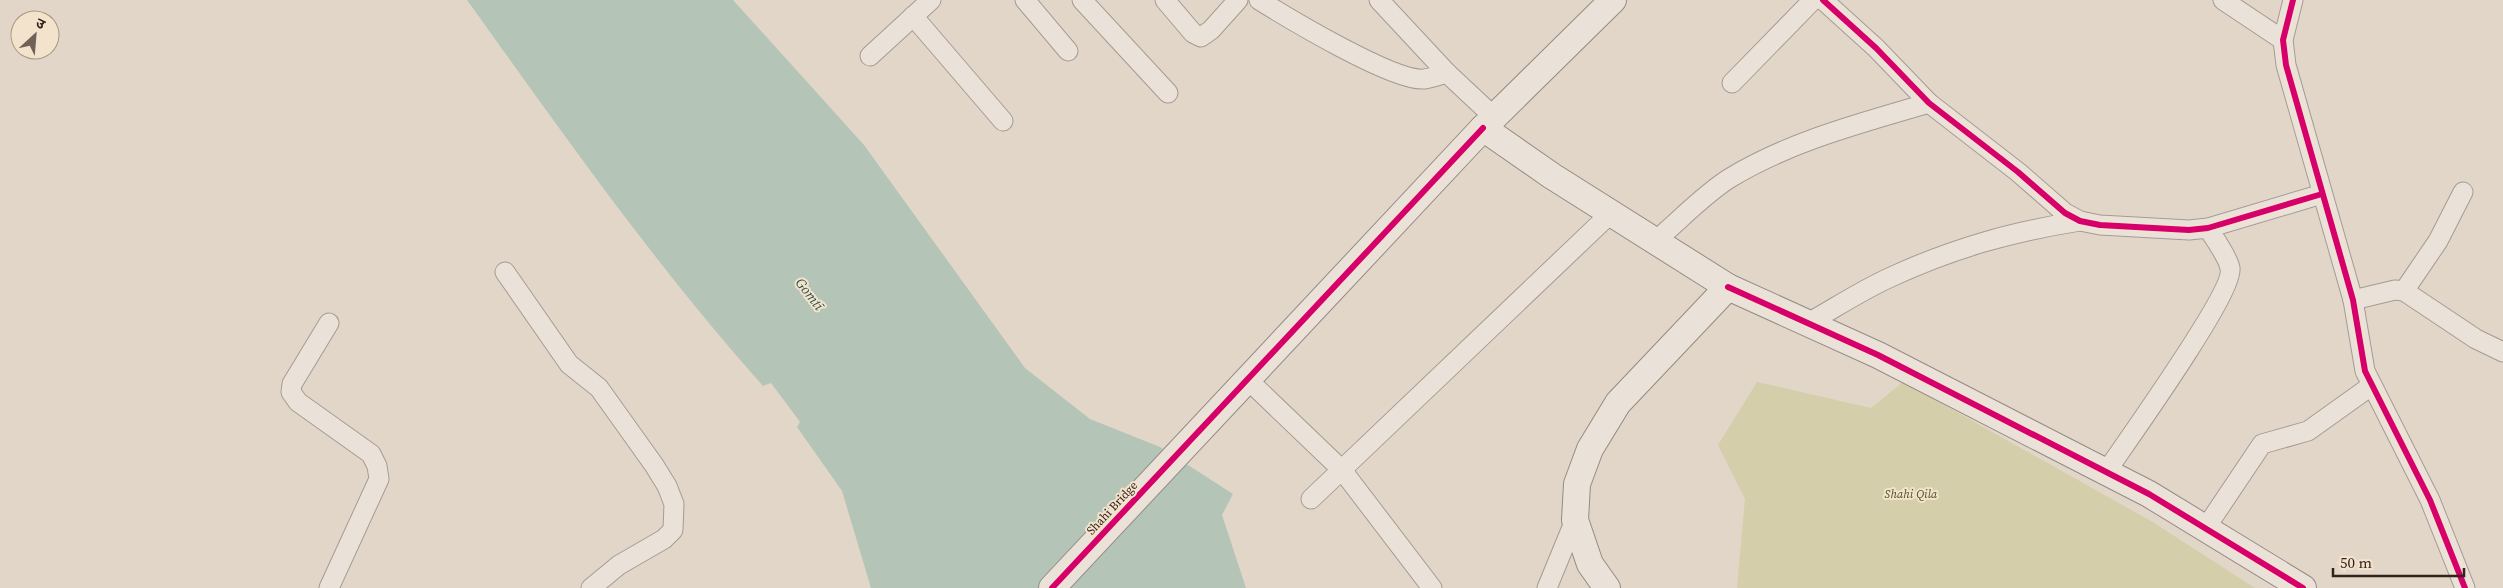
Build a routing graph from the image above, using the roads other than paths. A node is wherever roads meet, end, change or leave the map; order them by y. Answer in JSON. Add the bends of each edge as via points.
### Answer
{"nodes":[{"id":1,"x":931,"y":0,"type":"edge"},
{"id":2,"x":1025,"y":0,"type":"edge"},
{"id":3,"x":1082,"y":0,"type":"edge"},
{"id":4,"x":1165,"y":0,"type":"edge"},
{"id":5,"x":1238,"y":0,"type":"edge"},
{"id":6,"x":1259,"y":0,"type":"edge"},
{"id":7,"x":1379,"y":0,"type":"edge"},
{"id":8,"x":1613,"y":0,"type":"edge"},
{"id":9,"x":1813,"y":0,"type":"edge"},
{"id":10,"x":1823,"y":0,"type":"edge"},
{"id":11,"x":2223,"y":0,"type":"edge"},
{"id":12,"x":2293,"y":0,"type":"edge"},
{"id":13,"x":913,"y":16,"type":"junction"},
{"id":14,"x":2283,"y":40,"type":"junction"},
{"id":15,"x":1068,"y":51,"type":"dead end"},
{"id":16,"x":870,"y":56,"type":"dead end"},
{"id":17,"x":1446,"y":73,"type":"junction"},
{"id":18,"x":1732,"y":84,"type":"dead end"},
{"id":19,"x":1168,"y":93,"type":"dead end"},
{"id":20,"x":1929,"y":103,"type":"junction"},
{"id":21,"x":1003,"y":121,"type":"dead end"},
{"id":22,"x":1488,"y":122,"type":"junction"},
{"id":23,"x":2462,"y":192,"type":"dead end"},
{"id":24,"x":2322,"y":194,"type":"junction"},
{"id":25,"x":1610,"y":214,"type":"junction"},
{"id":26,"x":2080,"y":221,"type":"junction"},
{"id":27,"x":2208,"y":228,"type":"junction"},
{"id":28,"x":1654,"y":242,"type":"junction"},
{"id":29,"x":505,"y":272,"type":"dead end"},
{"id":30,"x":1728,"y":287,"type":"junction"},
{"id":31,"x":2404,"y":291,"type":"junction"},
{"id":32,"x":2353,"y":300,"type":"junction"},
{"id":33,"x":330,"y":323,"type":"dead end"},
{"id":34,"x":1808,"y":323,"type":"junction"},
{"id":35,"x":2503,"y":352,"type":"edge"},
{"id":36,"x":1247,"y":379,"type":"junction"},
{"id":37,"x":2371,"y":386,"type":"junction"},
{"id":38,"x":1342,"y":470,"type":"junction"},
{"id":39,"x":2106,"y":472,"type":"junction"},
{"id":40,"x":1311,"y":499,"type":"dead end"},
{"id":41,"x":1575,"y":520,"type":"junction"},
{"id":42,"x":2206,"y":529,"type":"junction"},
{"id":43,"x":329,"y":588,"type":"edge"},
{"id":44,"x":591,"y":588,"type":"edge"},
{"id":45,"x":1052,"y":588,"type":"edge"},
{"id":46,"x":1432,"y":588,"type":"edge"},
{"id":47,"x":1547,"y":588,"type":"edge"},
{"id":48,"x":1607,"y":588,"type":"edge"},
{"id":49,"x":2303,"y":588,"type":"edge"},
{"id":50,"x":2465,"y":588,"type":"edge"}],
"edges":[{"from":1,"to":13,"type":"street"},
{"from":2,"to":15,"type":"street"},
{"from":3,"to":19,"type":"street"},
{"from":4,"to":5,"type":"street","via":[[1200,37],[1211,30]]},
{"from":6,"to":17,"type":"street","via":[[1315,34],[1402,75],[1423,79]]},
{"from":7,"to":17,"type":"street"},
{"from":8,"to":22,"type":"street","name":"Shahi Bridge"},
{"from":9,"to":18,"type":"street"},
{"from":10,"to":20,"type":"street","via":[[1876,48]]},
{"from":11,"to":14,"type":"street"},
{"from":12,"to":14,"type":"street"},
{"from":13,"to":16,"type":"street"},
{"from":13,"to":21,"type":"street"},
{"from":14,"to":24,"type":"street","via":[[2286,65]]},
{"from":17,"to":22,"type":"street"},
{"from":20,"to":26,"type":"street","via":[[2065,213]]},
{"from":20,"to":28,"type":"street","via":[[1833,132],[1770,156],[1728,180]]},
{"from":22,"to":25,"type":"street","via":[[1552,176]]},
{"from":22,"to":36,"type":"street","name":"Shahi Bridge"},
{"from":23,"to":31,"type":"street","via":[[2438,241]]},
{"from":24,"to":27,"type":"street"},
{"from":24,"to":32,"type":"street"},
{"from":25,"to":28,"type":"street"},
{"from":25,"to":38,"type":"street"},
{"from":26,"to":27,"type":"street","via":[[2189,230]]},
{"from":26,"to":34,"type":"street","via":[[2022,230],[1977,242],[1890,277]]},
{"from":27,"to":39,"type":"street","via":[[2230,268],[2227,285],[2186,356]]},
{"from":28,"to":30,"type":"street"},
{"from":29,"to":44,"type":"street","via":[[569,364],[591,380],[604,396],[654,465],[674,504],[673,530],[664,539],[619,565]]},
{"from":30,"to":34,"type":"street"},
{"from":30,"to":41,"type":"street","via":[[1618,403],[1590,448],[1580,475]]},
{"from":31,"to":32,"type":"street","via":[[2395,290]]},
{"from":31,"to":35,"type":"street","via":[[2476,339]]},
{"from":32,"to":37,"type":"street","via":[[2365,371]]},
{"from":33,"to":43,"type":"street","via":[[292,384],[291,392],[298,402],[370,454],[377,466],[379,479]]},
{"from":34,"to":39,"type":"street","via":[[1878,355]]},
{"from":36,"to":38,"type":"street"},
{"from":36,"to":45,"type":"street","name":"Shahi Bridge"},
{"from":37,"to":42,"type":"street","via":[[2308,431],[2262,444]]},
{"from":37,"to":50,"type":"street","via":[[2430,500]]},
{"from":38,"to":40,"type":"street"},
{"from":38,"to":46,"type":"street"},
{"from":39,"to":42,"type":"street"},
{"from":41,"to":47,"type":"street"},
{"from":41,"to":48,"type":"street","via":[[1590,564]]},
{"from":42,"to":49,"type":"street"}]}
